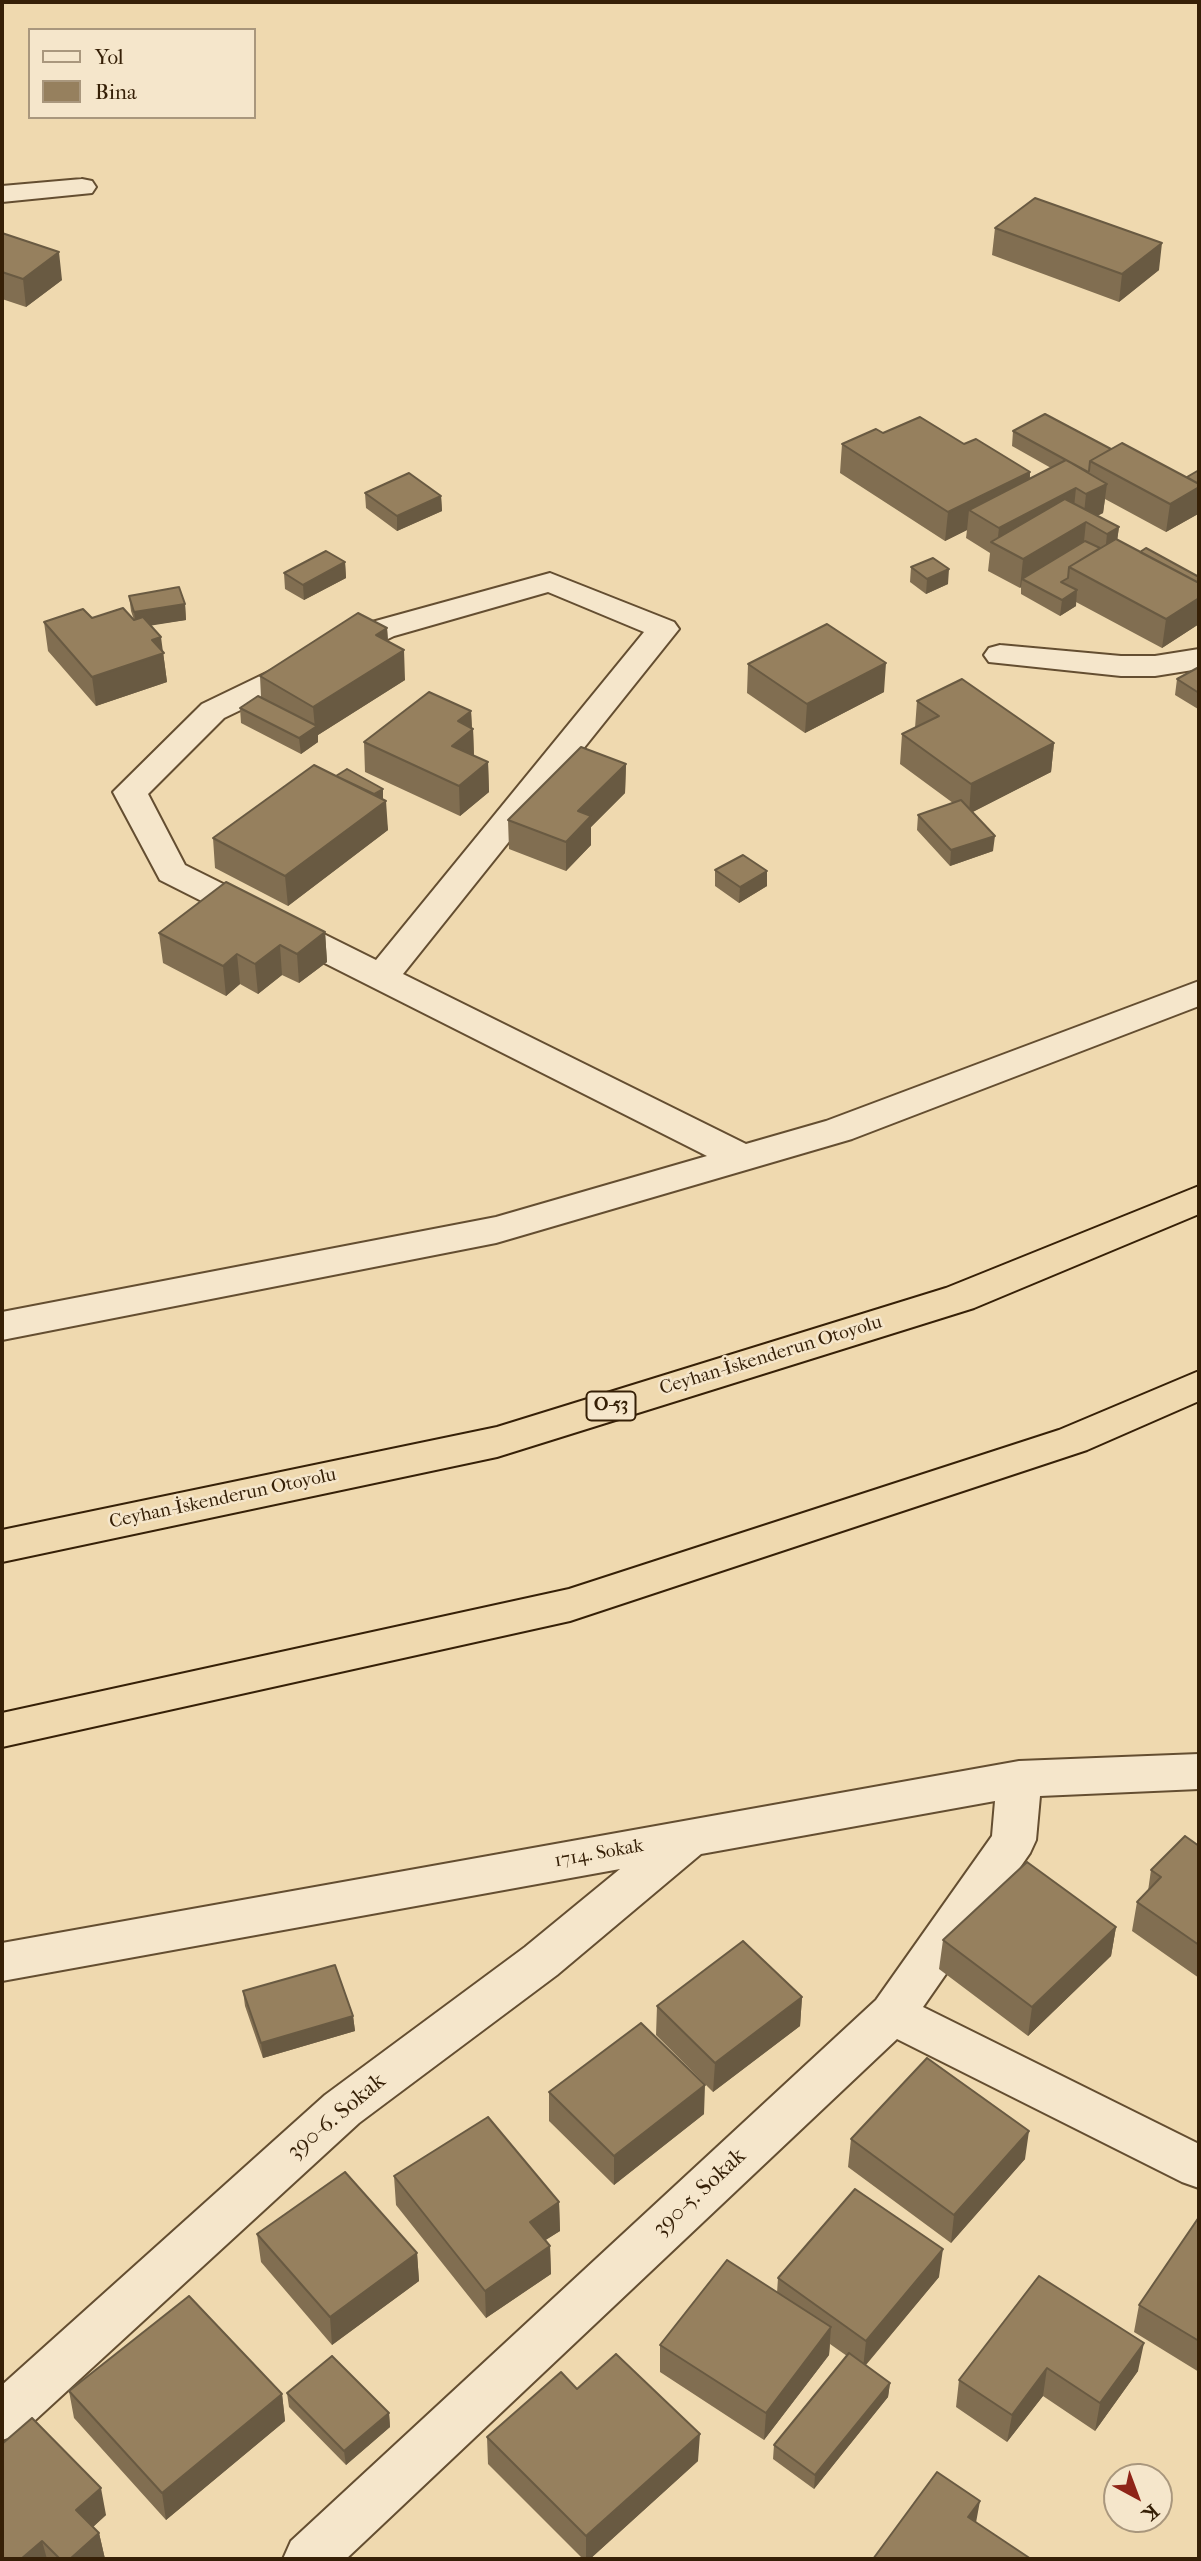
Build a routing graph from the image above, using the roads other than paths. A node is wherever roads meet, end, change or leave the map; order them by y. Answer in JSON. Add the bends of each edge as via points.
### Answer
{"nodes":[{"id":1,"x":82,"y":187,"type":"dead end"},
{"id":2,"x":2,"y":194,"type":"edge"},
{"id":3,"x":1000,"y":655,"type":"dead end"},
{"id":4,"x":1199,"y":659,"type":"edge"},
{"id":5,"x":381,"y":977,"type":"junction"},
{"id":6,"x":1199,"y":993,"type":"edge"},
{"id":7,"x":743,"y":1158,"type":"junction"},
{"id":8,"x":1199,"y":1199,"type":"edge"},
{"id":9,"x":2,"y":1326,"type":"edge"},
{"id":10,"x":1199,"y":1385,"type":"edge"},
{"id":11,"x":2,"y":1546,"type":"edge"},
{"id":12,"x":2,"y":1730,"type":"edge"},
{"id":13,"x":1199,"y":1771,"type":"edge"},
{"id":14,"x":1019,"y":1779,"type":"junction"},
{"id":15,"x":690,"y":1837,"type":"junction"},
{"id":16,"x":2,"y":1962,"type":"edge"},
{"id":17,"x":892,"y":2014,"type":"junction"},
{"id":18,"x":1199,"y":2167,"type":"edge"},
{"id":19,"x":2,"y":2417,"type":"edge"},
{"id":20,"x":309,"y":2559,"type":"edge"}],
"edges":[{"from":1,"to":2,"type":"street"},
{"from":3,"to":4,"type":"street","via":[[1121,666]]},
{"from":5,"to":5,"type":"street","via":[[172,872],[130,792],[213,711],[383,629],[550,583],[663,629]]},
{"from":5,"to":7,"type":"street"},
{"from":6,"to":7,"type":"street","via":[[838,1130]]},
{"from":7,"to":9,"type":"street","via":[[496,1230]]},
{"from":8,"to":11,"type":"highway","name":"Ceyhan-İskenderun Otoyolu","number":"O-53","via":[[960,1297],[497,1442]]},
{"from":10,"to":12,"type":"highway","via":[[1073,1440],[570,1605]]},
{"from":13,"to":14,"type":"street","name":"1714. Sokak"},
{"from":14,"to":15,"type":"street","name":"1714. Sokak"},
{"from":14,"to":17,"type":"street","name":"390-5. Sokak","via":[[1014,1840]]},
{"from":15,"to":16,"type":"street","name":"1714. Sokak"},
{"from":15,"to":19,"type":"street","name":"390-6. Sokak","via":[[541,1961],[342,2109]]},
{"from":17,"to":18,"type":"street"},
{"from":17,"to":20,"type":"street","name":"390-5. Sokak"}]}
